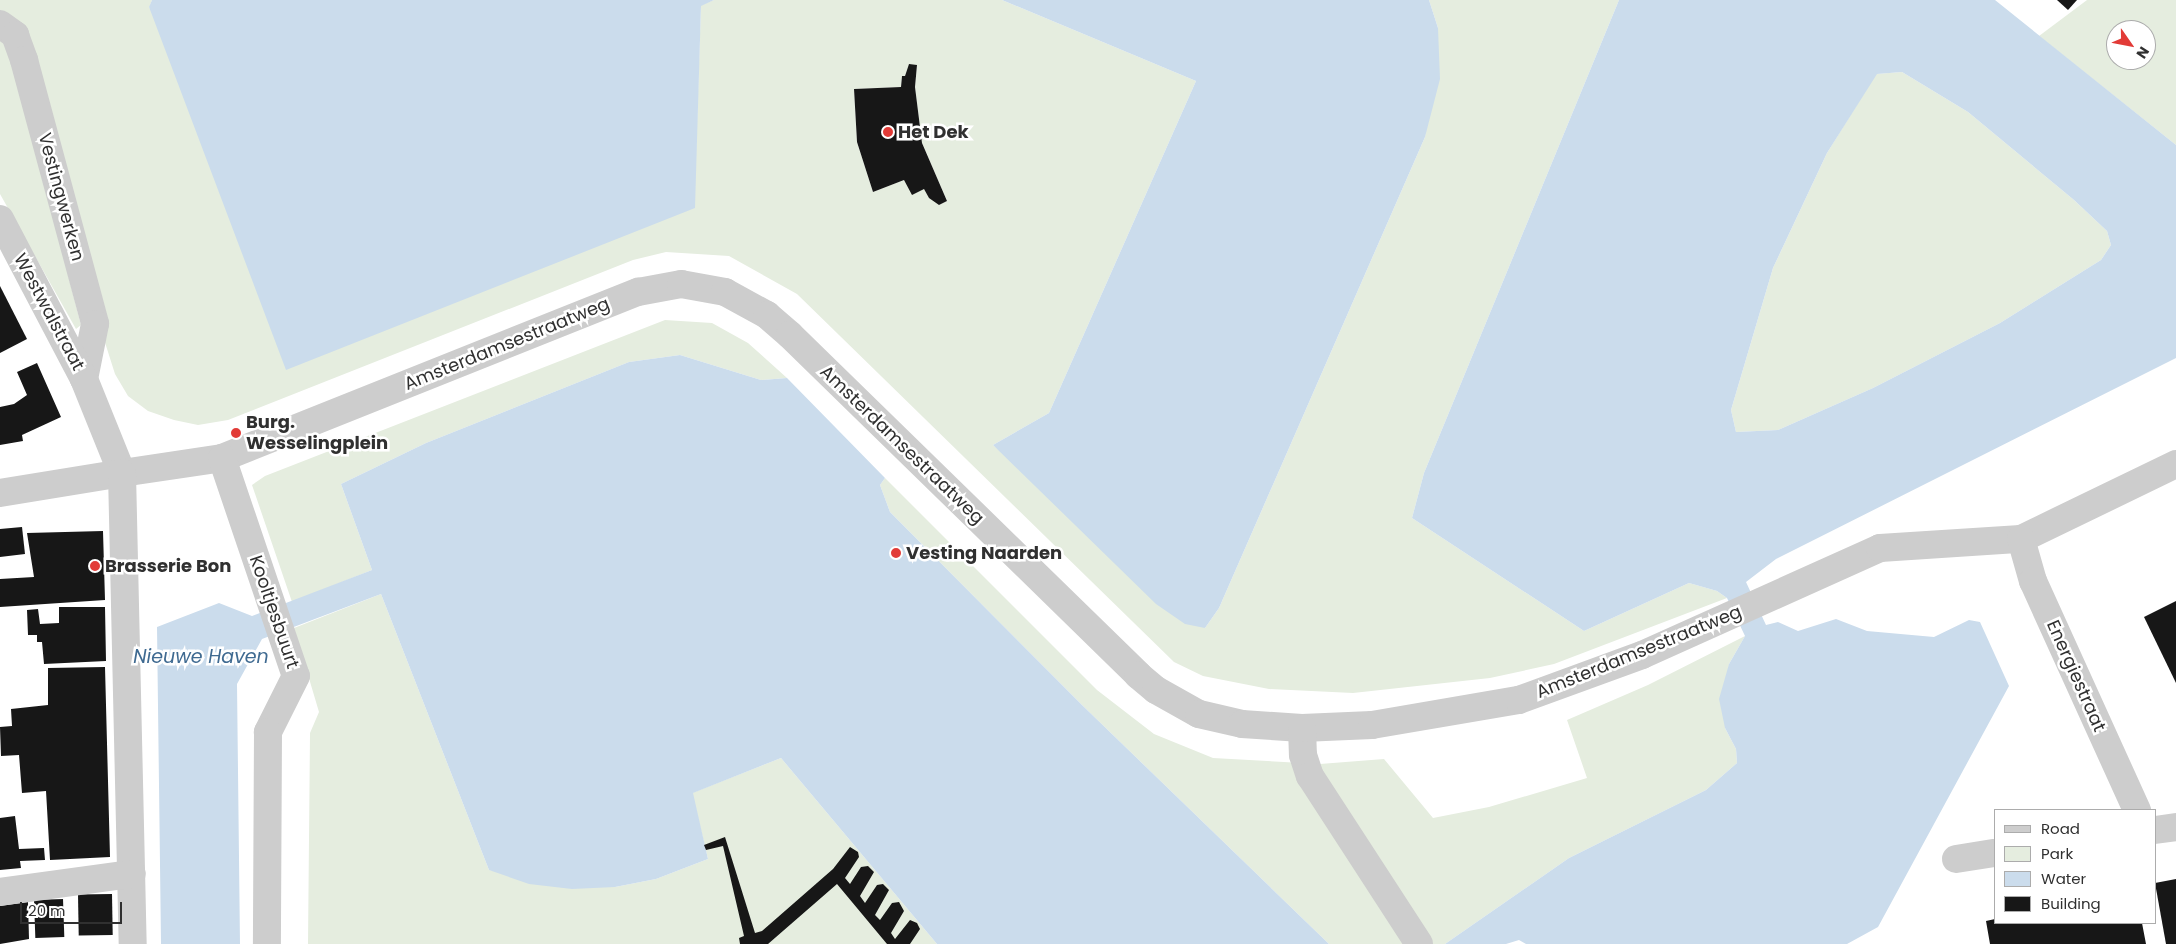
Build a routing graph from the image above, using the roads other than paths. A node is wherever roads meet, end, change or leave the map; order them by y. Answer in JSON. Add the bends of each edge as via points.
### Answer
{"nodes":[{"id":1,"x":0,"y":24,"type":"edge"},
{"id":2,"x":0,"y":219,"type":"edge"},
{"id":3,"x":84,"y":379,"type":"junction"},
{"id":4,"x":222,"y":458,"type":"junction"},
{"id":5,"x":2176,"y":464,"type":"edge"},
{"id":6,"x":122,"y":473,"type":"junction"},
{"id":7,"x":0,"y":494,"type":"edge"},
{"id":8,"x":2021,"y":539,"type":"junction"},
{"id":9,"x":1302,"y":728,"type":"junction"},
{"id":10,"x":2137,"y":809,"type":"edge"},
{"id":11,"x":2176,"y":827,"type":"edge"},
{"id":12,"x":2156,"y":830,"type":"edge"},
{"id":13,"x":1994,"y":853,"type":"edge"},
{"id":14,"x":1956,"y":859,"type":"dead end"},
{"id":15,"x":132,"y":874,"type":"junction"},
{"id":16,"x":0,"y":892,"type":"edge"},
{"id":17,"x":133,"y":944,"type":"edge"},
{"id":18,"x":268,"y":944,"type":"edge"},
{"id":19,"x":1419,"y":944,"type":"edge"}],
"edges":[{"from":1,"to":3,"type":"street","name":"Vestingwerken","via":[[15,35],[24,60],[95,324]]},
{"from":2,"to":3,"type":"street","name":"Westwalstraat"},
{"from":3,"to":6,"type":"street","name":"Westwalstraat"},
{"from":4,"to":6,"type":"street","name":"Amsterdamsestraatweg"},
{"from":4,"to":9,"type":"street","name":"Amsterdamsestraatweg","via":[[638,292],[681,284],[703,286],[743,300],[790,335],[1156,690],[1199,714],[1218,720]]},
{"from":4,"to":18,"type":"street","name":"Kooltjesbuurt","via":[[296,676],[268,732]]},
{"from":5,"to":8,"type":"street","name":"Amsterdamsestraatweg"},
{"from":6,"to":7,"type":"street","name":"Amsterdamsestraatweg"},
{"from":6,"to":15,"type":"street"},
{"from":8,"to":9,"type":"street","name":"Amsterdamsestraatweg","via":[[1989,544],[1880,548],[1575,682],[1511,702],[1390,723]]},
{"from":8,"to":10,"type":"street","name":"Energiestraat","via":[[2033,581]]},
{"from":9,"to":19,"type":"street","via":[[1304,756],[1310,776]]},
{"from":11,"to":12,"type":"street"},
{"from":13,"to":14,"type":"street"},
{"from":15,"to":16,"type":"street"},
{"from":15,"to":17,"type":"street"}]}
